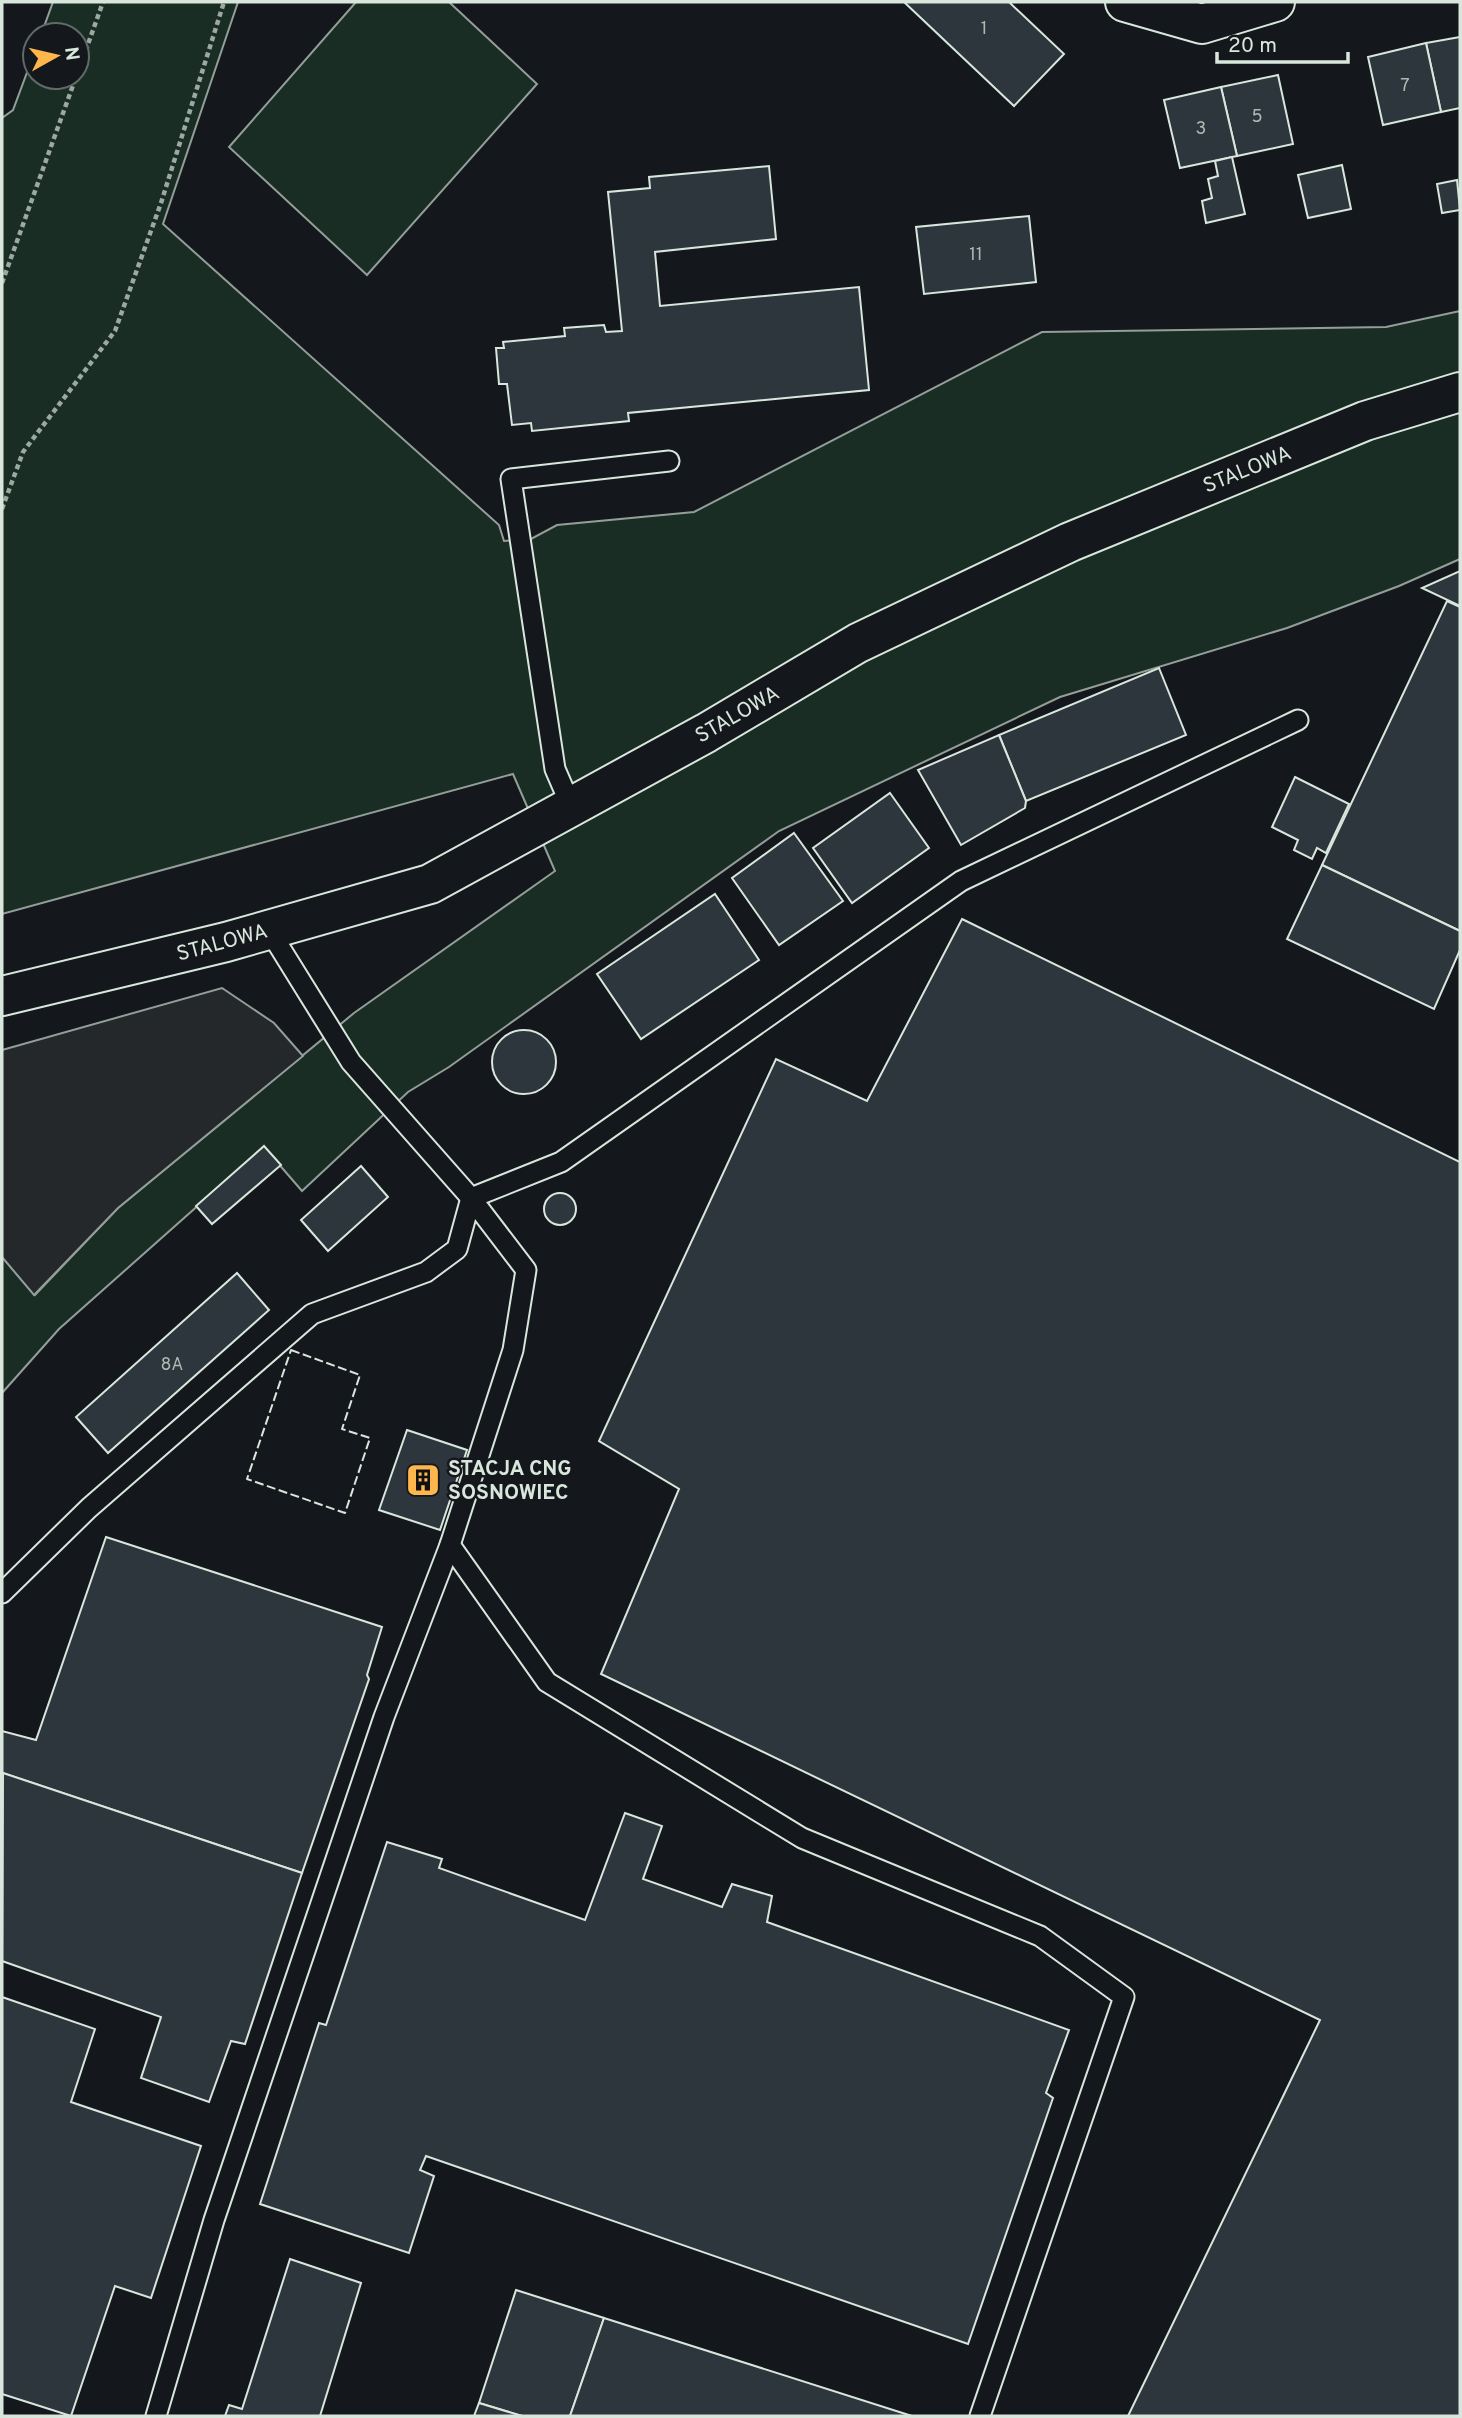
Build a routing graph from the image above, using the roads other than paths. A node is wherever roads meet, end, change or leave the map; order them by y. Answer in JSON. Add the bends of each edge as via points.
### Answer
{"nodes":[{"id":1,"x":1125,"y":2,"type":"edge"},
{"id":2,"x":1275,"y":2,"type":"edge"},
{"id":3,"x":1460,"y":392,"type":"edge"},
{"id":4,"x":669,"y":461,"type":"dead end"},
{"id":5,"x":1298,"y":720,"type":"dead end"},
{"id":6,"x":571,"y":806,"type":"junction"},
{"id":7,"x":269,"y":930,"type":"junction"},
{"id":8,"x":2,"y":996,"type":"edge"},
{"id":9,"x":471,"y":1198,"type":"junction"},
{"id":10,"x":450,"y":1545,"type":"junction"},
{"id":11,"x":2,"y":1593,"type":"edge"},
{"id":12,"x":156,"y":2416,"type":"edge"},
{"id":13,"x":980,"y":2416,"type":"edge"}],
"edges":[{"from":1,"to":2,"type":"street","via":[[1202,24]]},
{"from":3,"to":6,"type":"street","name":"STALOWA","via":[[1365,421],[1070,542],[858,643]]},
{"from":4,"to":6,"type":"lane","via":[[511,479],[555,769]]},
{"from":5,"to":9,"type":"lane","via":[[961,881],[561,1162]]},
{"from":6,"to":7,"type":"street","name":"STALOWA","via":[[430,884]]},
{"from":7,"to":8,"type":"street","name":"STALOWA"},
{"from":7,"to":9,"type":"lane","via":[[351,1062]]},
{"from":9,"to":10,"type":"lane","via":[[526,1270],[513,1350]]},
{"from":9,"to":11,"type":"lane","via":[[457,1249],[426,1272],[312,1314],[89,1508]]},
{"from":10,"to":12,"type":"lane","via":[[370,1756],[214,2220]]},
{"from":10,"to":13,"type":"lane","via":[[547,1682],[802,1838],[1040,1936],[1124,1997]]}]}
